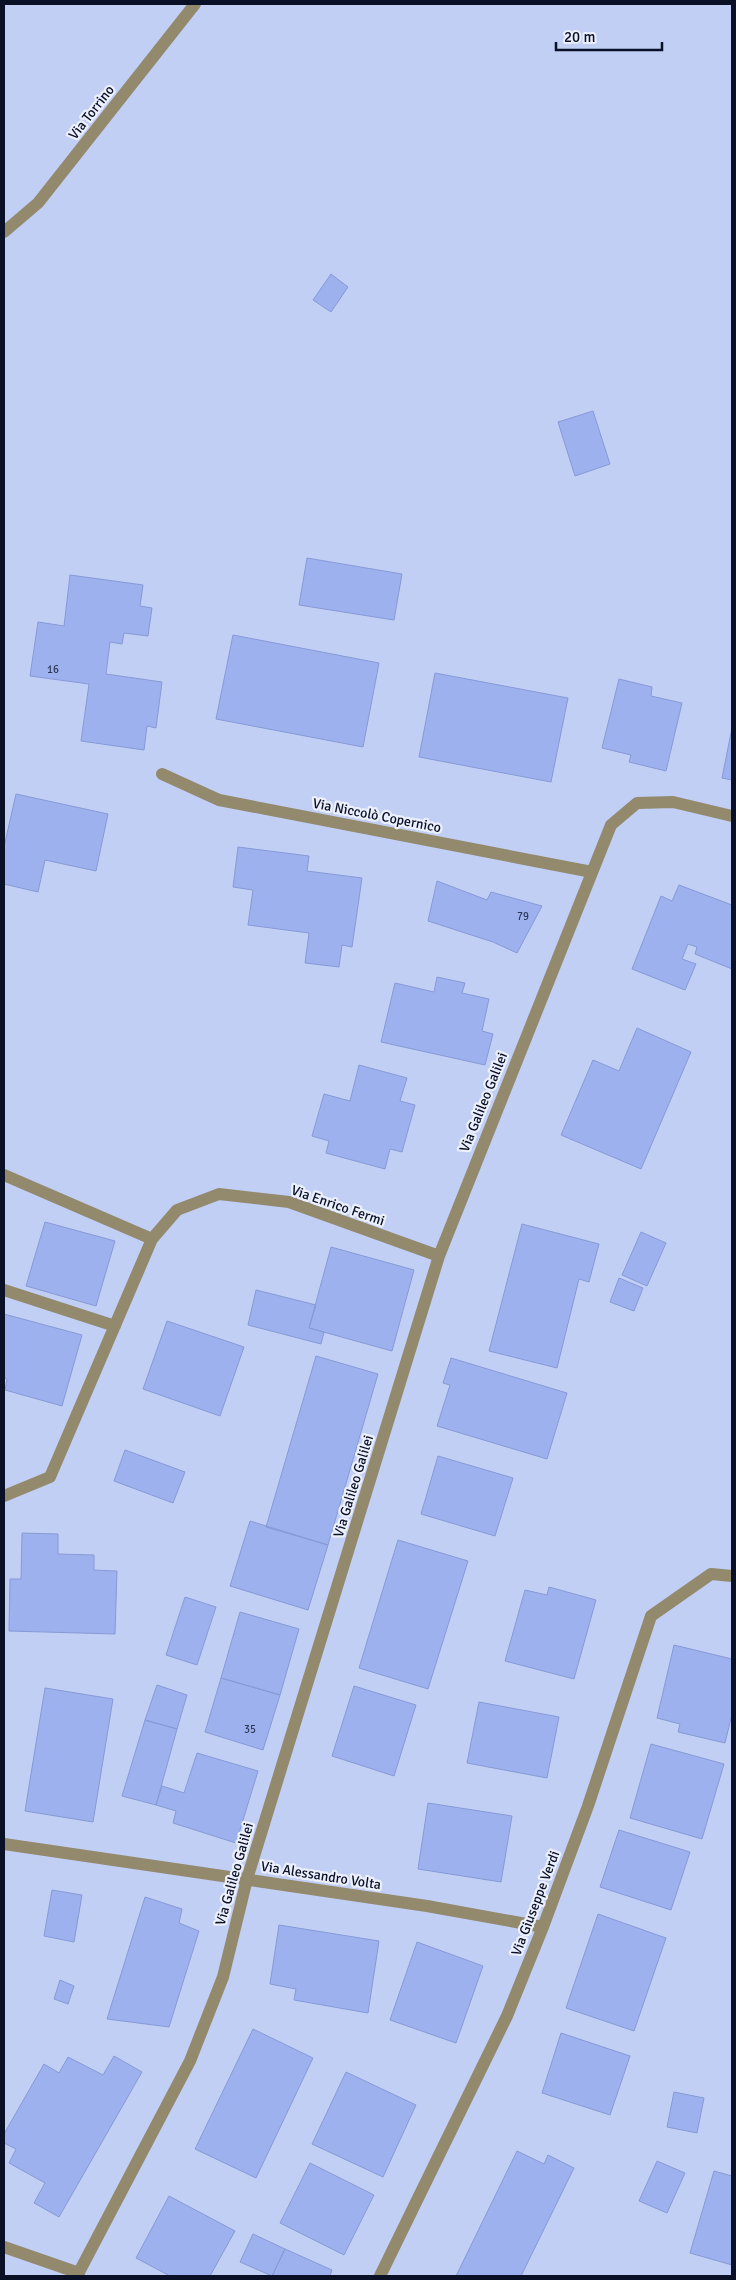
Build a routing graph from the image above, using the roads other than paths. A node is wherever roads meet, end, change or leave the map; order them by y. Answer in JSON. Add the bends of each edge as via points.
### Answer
{"nodes":[{"id":1,"x":195,"y":4,"type":"edge"},
{"id":2,"x":4,"y":232,"type":"edge"},
{"id":3,"x":162,"y":774,"type":"dead end"},
{"id":4,"x":732,"y":816,"type":"edge"},
{"id":5,"x":592,"y":872,"type":"junction"},
{"id":6,"x":4,"y":1175,"type":"edge"},
{"id":7,"x":152,"y":1239,"type":"junction"},
{"id":8,"x":439,"y":1256,"type":"junction"},
{"id":9,"x":4,"y":1290,"type":"edge"},
{"id":10,"x":115,"y":1326,"type":"junction"},
{"id":11,"x":4,"y":1496,"type":"edge"},
{"id":12,"x":732,"y":1576,"type":"edge"},
{"id":13,"x":4,"y":1844,"type":"edge"},
{"id":14,"x":247,"y":1879,"type":"junction"},
{"id":15,"x":543,"y":1927,"type":"junction"},
{"id":16,"x":4,"y":2247,"type":"edge"},
{"id":17,"x":78,"y":2275,"type":"edge"},
{"id":18,"x":380,"y":2276,"type":"edge"}],
"edges":[{"from":1,"to":2,"type":"street","name":"Via Torrino","via":[[38,203]]},
{"from":3,"to":5,"type":"street","name":"Via Niccolò Copernico","via":[[219,800]]},
{"from":4,"to":5,"type":"street","name":"Via Galileo Galilei","via":[[673,802],[636,803],[611,825]]},
{"from":5,"to":8,"type":"street","name":"Via Galileo Galilei"},
{"from":6,"to":7,"type":"street"},
{"from":7,"to":8,"type":"street","name":"Via Enrico Fermi","via":[[177,1210],[219,1194],[289,1202]]},
{"from":7,"to":10,"type":"street","name":"Via Enrico Fermi"},
{"from":8,"to":14,"type":"street","name":"Via Galileo Galilei"},
{"from":9,"to":10,"type":"street"},
{"from":10,"to":11,"type":"street","name":"Via Enrico Fermi","via":[[50,1477]]},
{"from":12,"to":15,"type":"street","name":"Via Giuseppe Verdi","via":[[711,1574],[650,1616],[588,1806]]},
{"from":13,"to":14,"type":"street","name":"Via Alessandro Volta"},
{"from":14,"to":15,"type":"street","name":"Via Alessandro Volta"},
{"from":14,"to":17,"type":"street","name":"Via Galileo Galilei","via":[[223,1977],[190,2061]]},
{"from":15,"to":18,"type":"street","name":"Via Giuseppe Verdi","via":[[507,2016]]},
{"from":16,"to":17,"type":"street"}]}
